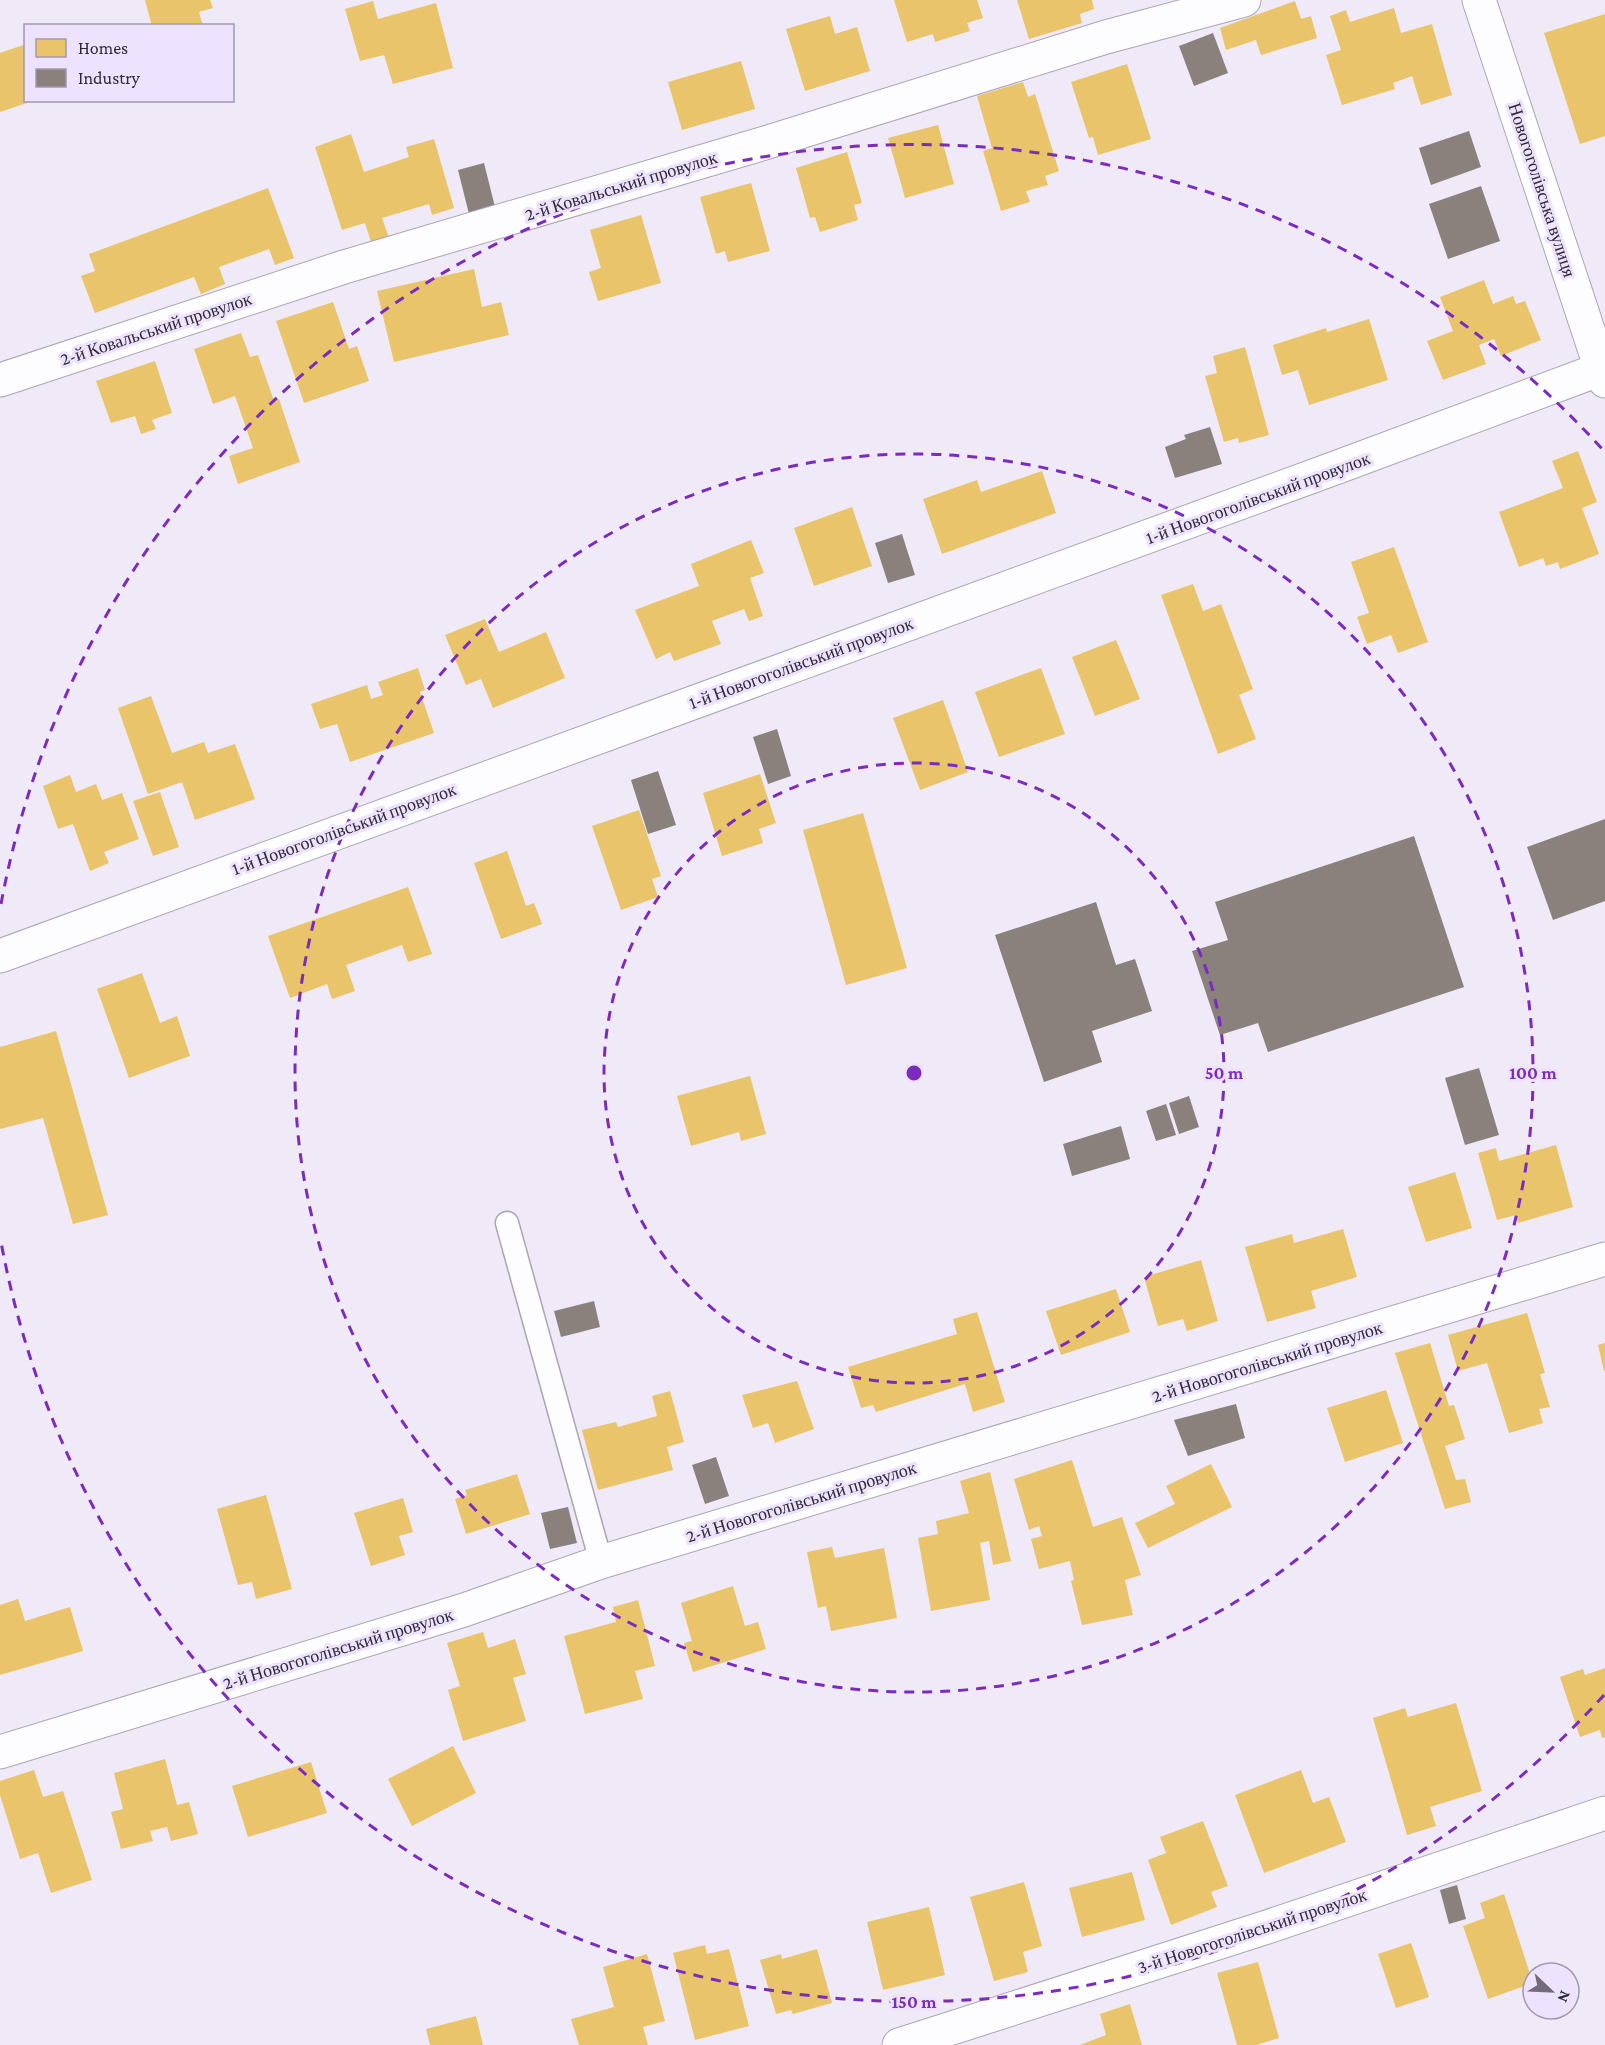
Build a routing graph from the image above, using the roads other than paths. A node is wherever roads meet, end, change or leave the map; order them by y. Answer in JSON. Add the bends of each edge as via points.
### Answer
{"nodes":[{"id":1,"x":1244,"y":0,"type":"edge"},
{"id":2,"x":1479,"y":0,"type":"edge"},
{"id":3,"x":1603,"y":375,"type":"edge"},
{"id":4,"x":0,"y":380,"type":"edge"},
{"id":5,"x":0,"y":956,"type":"edge"},
{"id":6,"x":507,"y":1223,"type":"dead end"},
{"id":7,"x":1605,"y":1259,"type":"edge"},
{"id":8,"x":601,"y":1562,"type":"junction"},
{"id":9,"x":0,"y":1752,"type":"edge"},
{"id":10,"x":1605,"y":1813,"type":"edge"},
{"id":11,"x":898,"y":2045,"type":"edge"}],
"edges":[{"from":1,"to":4,"type":"street","name":"2-й Ковальський провулок","via":[[1106,37],[344,267]]},
{"from":2,"to":3,"type":"street","name":"Новогоголівська вулиця"},
{"from":3,"to":5,"type":"street","name":"1-й Новогоголівський провулок","via":[[483,777]]},
{"from":6,"to":8,"type":"lane"},
{"from":7,"to":8,"type":"street","name":"2-й Новогоголівський провулок"},
{"from":8,"to":9,"type":"street","name":"2-й Новогоголівський провулок","via":[[464,1610]]},
{"from":10,"to":11,"type":"street","name":"3-й Новогоголівський провулок"}]}
